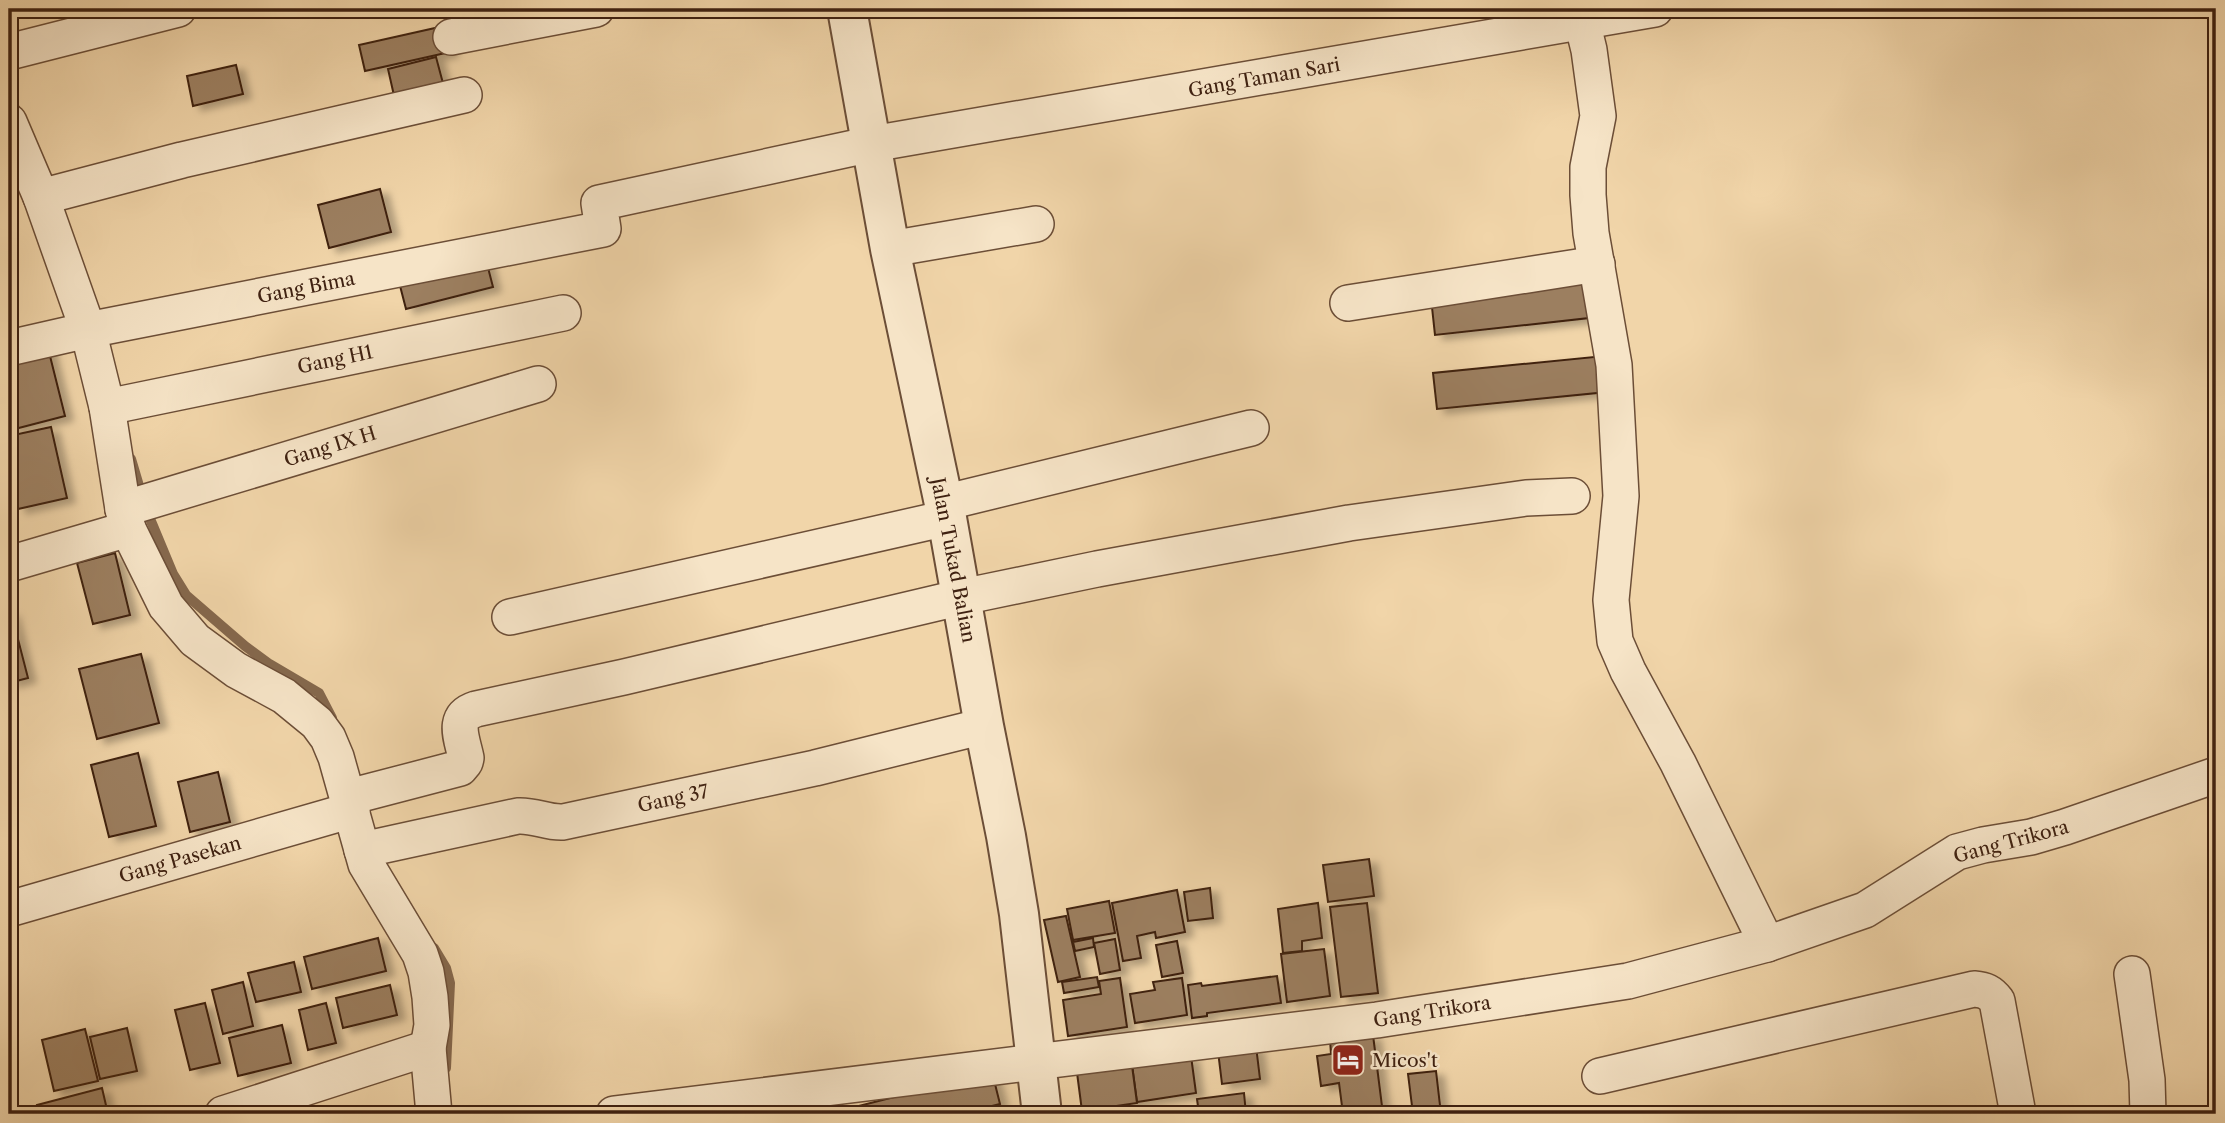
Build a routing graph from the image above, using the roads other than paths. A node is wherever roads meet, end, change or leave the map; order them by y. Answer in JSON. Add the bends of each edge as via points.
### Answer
{"nodes":[{"id":1,"x":178,"y":9,"type":"edge"},
{"id":2,"x":596,"y":9,"type":"edge"},
{"id":3,"x":847,"y":9,"type":"edge"},
{"id":4,"x":1655,"y":9,"type":"edge"},
{"id":5,"x":1581,"y":15,"type":"edge"},
{"id":6,"x":451,"y":37,"type":"dead end"},
{"id":7,"x":9,"y":52,"type":"edge"},
{"id":8,"x":464,"y":95,"type":"dead end"},
{"id":9,"x":9,"y":122,"type":"edge"},
{"id":10,"x":872,"y":144,"type":"junction"},
{"id":11,"x":17,"y":163,"type":"edge"},
{"id":12,"x":41,"y":197,"type":"junction"},
{"id":13,"x":1036,"y":224,"type":"dead end"},
{"id":14,"x":603,"y":229,"type":"joint"},
{"id":15,"x":890,"y":249,"type":"junction"},
{"id":16,"x":1597,"y":264,"type":"junction"},
{"id":17,"x":1348,"y":303,"type":"dead end"},
{"id":18,"x":563,"y":313,"type":"dead end"},
{"id":19,"x":88,"y":330,"type":"junction"},
{"id":20,"x":9,"y":348,"type":"edge"},
{"id":21,"x":538,"y":384,"type":"dead end"},
{"id":22,"x":107,"y":407,"type":"junction"},
{"id":23,"x":1251,"y":428,"type":"dead end"},
{"id":24,"x":1572,"y":496,"type":"dead end"},
{"id":25,"x":945,"y":511,"type":"junction"},
{"id":26,"x":125,"y":519,"type":"junction"},
{"id":27,"x":9,"y":564,"type":"edge"},
{"id":28,"x":962,"y":597,"type":"junction"},
{"id":29,"x":510,"y":617,"type":"dead end"},
{"id":30,"x":984,"y":726,"type":"junction"},
{"id":31,"x":2216,"y":775,"type":"edge"},
{"id":32,"x":351,"y":803,"type":"junction"},
{"id":33,"x":362,"y":850,"type":"junction"},
{"id":34,"x":9,"y":909,"type":"edge"},
{"id":35,"x":1767,"y":944,"type":"junction"},
{"id":36,"x":2132,"y":974,"type":"dead end"},
{"id":37,"x":428,"y":1048,"type":"junction"},
{"id":38,"x":1036,"y":1061,"type":"junction"},
{"id":39,"x":1600,"y":1076,"type":"dead end"},
{"id":40,"x":223,"y":1114,"type":"edge"},
{"id":41,"x":434,"y":1114,"type":"edge"},
{"id":42,"x":614,"y":1114,"type":"edge"},
{"id":43,"x":1042,"y":1114,"type":"edge"},
{"id":44,"x":2018,"y":1114,"type":"edge"},
{"id":45,"x":2148,"y":1114,"type":"edge"}],
"edges":[{"from":1,"to":7,"type":"street"},
{"from":2,"to":6,"type":"street"},
{"from":3,"to":10,"type":"street","name":"Jalan Tukad Balian"},
{"from":4,"to":5,"type":"street","name":"Gang Taman Sari"},
{"from":5,"to":10,"type":"street","name":"Gang Taman Sari"},
{"from":5,"to":16,"type":"street","via":[[1598,116],[1588,167]]},
{"from":8,"to":12,"type":"street"},
{"from":9,"to":11,"type":"street"},
{"from":10,"to":14,"type":"street","name":"Gang Taman Sari","via":[[599,203]]},
{"from":10,"to":15,"type":"street","name":"Jalan Tukad Balian"},
{"from":11,"to":12,"type":"street"},
{"from":12,"to":19,"type":"street"},
{"from":13,"to":15,"type":"street"},
{"from":14,"to":19,"type":"street","name":"Gang Bima"},
{"from":15,"to":25,"type":"street","name":"Jalan Tukad Balian"},
{"from":16,"to":17,"type":"street"},
{"from":16,"to":35,"type":"street","via":[[1614,365],[1622,496],[1611,600],[1615,641]]},
{"from":18,"to":22,"type":"street","name":"Gang H1"},
{"from":19,"to":20,"type":"street","name":"Gang Bima"},
{"from":19,"to":22,"type":"street"},
{"from":21,"to":26,"type":"street","name":"Gang IX H"},
{"from":22,"to":26,"type":"street"},
{"from":23,"to":25,"type":"street"},
{"from":24,"to":28,"type":"street","name":"Gang Pasekan","via":[[1525,498],[1349,523]]},
{"from":25,"to":28,"type":"street","name":"Jalan Tukad Balian"},
{"from":25,"to":29,"type":"street"},
{"from":26,"to":27,"type":"street","name":"Gang IX H"},
{"from":26,"to":32,"type":"street","via":[[166,606],[195,640],[236,670],[284,696],[317,723],[328,738]]},
{"from":28,"to":30,"type":"street","name":"Jalan Tukad Balian"},
{"from":28,"to":32,"type":"street","name":"Gang Pasekan","via":[[468,711],[460,725],[466,758],[460,768]]},
{"from":30,"to":33,"type":"street","name":"Gang 37","via":[[563,822],[518,816]]},
{"from":30,"to":38,"type":"street","name":"Jalan Tukad Balian","via":[[1019,914]]},
{"from":31,"to":35,"type":"street","name":"Gang Trikora","via":[[2053,831],[1957,852],[1865,910]]},
{"from":32,"to":33,"type":"street"},
{"from":32,"to":34,"type":"street","name":"Gang Pasekan"},
{"from":33,"to":37,"type":"street","via":[[420,954],[432,1024]]},
{"from":35,"to":38,"type":"street","name":"Gang Trikora","via":[[1628,981],[1377,1020]]},
{"from":36,"to":45,"type":"street"},
{"from":37,"to":40,"type":"street"},
{"from":37,"to":41,"type":"street"},
{"from":38,"to":42,"type":"street","name":"Gang Trikora"},
{"from":38,"to":43,"type":"street","name":"Jalan Tukad Balian"},
{"from":39,"to":44,"type":"street","via":[[1984,989],[1997,1001]]}]}
